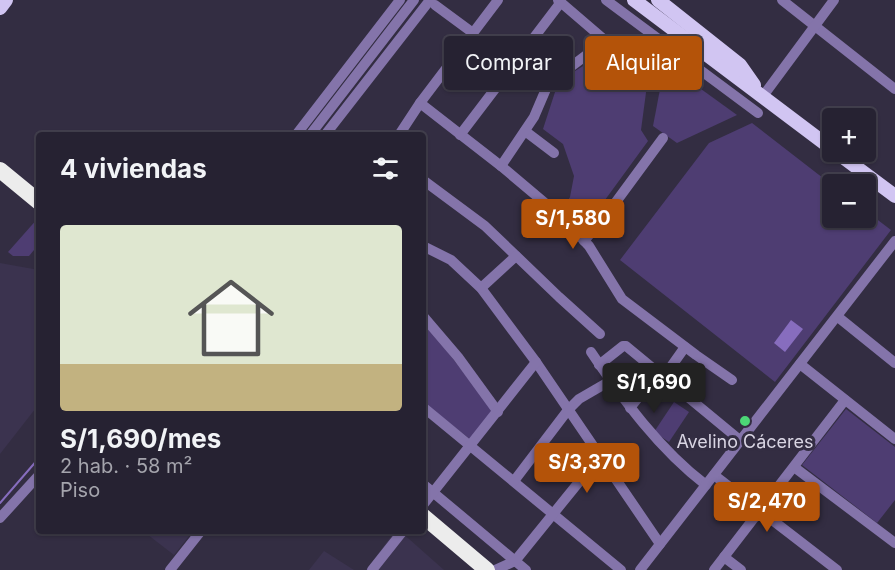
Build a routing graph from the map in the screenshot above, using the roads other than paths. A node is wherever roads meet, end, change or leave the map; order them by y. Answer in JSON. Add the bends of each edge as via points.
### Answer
{"nodes":[{"id":1,"x":6,"y":0,"type":"edge"},
{"id":2,"x":400,"y":0,"type":"edge"},
{"id":3,"x":414,"y":0,"type":"edge"},
{"id":4,"x":498,"y":0,"type":"edge"},
{"id":5,"x":606,"y":0,"type":"edge"},
{"id":6,"x":634,"y":0,"type":"edge"},
{"id":7,"x":659,"y":0,"type":"edge"},
{"id":8,"x":782,"y":0,"type":"edge"},
{"id":9,"x":834,"y":0,"type":"edge"},
{"id":10,"x":560,"y":1,"type":"edge"},
{"id":11,"x":433,"y":2,"type":"edge"},
{"id":12,"x":0,"y":8,"type":"edge"},
{"id":13,"x":650,"y":12,"type":"junction"},
{"id":14,"x":815,"y":26,"type":"junction"},
{"id":15,"x":473,"y":33,"type":"junction"},
{"id":16,"x":599,"y":36,"type":"edge"},
{"id":17,"x":585,"y":55,"type":"edge"},
{"id":18,"x":895,"y":88,"type":"edge"},
{"id":19,"x":763,"y":96,"type":"junction"},
{"id":20,"x":420,"y":103,"type":"junction"},
{"id":21,"x":758,"y":113,"type":"dead end"},
{"id":22,"x":525,"y":131,"type":"junction"},
{"id":23,"x":298,"y":132,"type":"edge"},
{"id":24,"x":312,"y":132,"type":"edge"},
{"id":25,"x":327,"y":132,"type":"edge"},
{"id":26,"x":401,"y":132,"type":"edge"},
{"id":27,"x":460,"y":135,"type":"junction"},
{"id":28,"x":663,"y":138,"type":"dead end"},
{"id":29,"x":822,"y":141,"type":"edge"},
{"id":30,"x":554,"y":153,"type":"dead end"},
{"id":31,"x":850,"y":162,"type":"edge"},
{"id":32,"x":501,"y":166,"type":"junction"},
{"id":33,"x":0,"y":170,"type":"edge"},
{"id":34,"x":426,"y":182,"type":"edge"},
{"id":35,"x":895,"y":196,"type":"edge"},
{"id":36,"x":36,"y":200,"type":"edge"},
{"id":37,"x":584,"y":241,"type":"junction"},
{"id":38,"x":895,"y":241,"type":"edge"},
{"id":39,"x":426,"y":248,"type":"edge"},
{"id":40,"x":516,"y":256,"type":"junction"},
{"id":41,"x":481,"y":288,"type":"junction"},
{"id":42,"x":838,"y":317,"type":"junction"},
{"id":43,"x":426,"y":320,"type":"edge"},
{"id":44,"x":600,"y":334,"type":"dead end"},
{"id":45,"x":685,"y":347,"type":"junction"},
{"id":46,"x":591,"y":352,"type":"dead end"},
{"id":47,"x":536,"y":362,"type":"junction"},
{"id":48,"x":895,"y":363,"type":"edge"},
{"id":49,"x":800,"y":364,"type":"junction"},
{"id":50,"x":599,"y":365,"type":"junction"},
{"id":51,"x":660,"y":376,"type":"junction"},
{"id":52,"x":732,"y":380,"type":"dead end"},
{"id":53,"x":610,"y":381,"type":"junction"},
{"id":54,"x":845,"y":400,"type":"junction"},
{"id":55,"x":630,"y":408,"type":"junction"},
{"id":56,"x":426,"y":409,"type":"edge"},
{"id":57,"x":568,"y":410,"type":"junction"},
{"id":58,"x":498,"y":412,"type":"junction"},
{"id":59,"x":895,"y":439,"type":"edge"},
{"id":60,"x":741,"y":441,"type":"junction"},
{"id":61,"x":471,"y":446,"type":"junction"},
{"id":62,"x":600,"y":456,"type":"junction"},
{"id":63,"x":794,"y":467,"type":"junction"},
{"id":64,"x":714,"y":475,"type":"junction"},
{"id":65,"x":36,"y":478,"type":"edge"},
{"id":66,"x":514,"y":481,"type":"junction"},
{"id":67,"x":706,"y":485,"type":"junction"},
{"id":68,"x":426,"y":486,"type":"edge"},
{"id":69,"x":433,"y":492,"type":"junction"},
{"id":70,"x":426,"y":501,"type":"edge"},
{"id":71,"x":760,"y":510,"type":"junction"},
{"id":72,"x":553,"y":513,"type":"junction"},
{"id":73,"x":0,"y":519,"type":"edge"},
{"id":74,"x":426,"y":519,"type":"edge"},
{"id":75,"x":199,"y":534,"type":"edge"},
{"id":76,"x":401,"y":534,"type":"edge"},
{"id":77,"x":895,"y":543,"type":"edge"},
{"id":78,"x":660,"y":544,"type":"junction"},
{"id":79,"x":724,"y":557,"type":"junction"},
{"id":80,"x":515,"y":561,"type":"junction"},
{"id":81,"x":170,"y":570,"type":"edge"},
{"id":82,"x":372,"y":570,"type":"edge"},
{"id":83,"x":487,"y":570,"type":"edge"},
{"id":84,"x":495,"y":570,"type":"edge"},
{"id":85,"x":526,"y":570,"type":"edge"},
{"id":86,"x":621,"y":570,"type":"edge"},
{"id":87,"x":640,"y":570,"type":"edge"},
{"id":88,"x":714,"y":570,"type":"edge"},
{"id":89,"x":741,"y":570,"type":"edge"},
{"id":90,"x":837,"y":570,"type":"edge"}],
"edges":[{"from":1,"to":12,"type":"main road"},
{"from":2,"to":23,"type":"street"},
{"from":3,"to":24,"type":"street"},
{"from":4,"to":15,"type":"street"},
{"from":5,"to":21,"type":"street"},
{"from":6,"to":13,"type":"main road"},
{"from":7,"to":13,"type":"street"},
{"from":7,"to":19,"type":"main road","via":[[740,65]]},
{"from":8,"to":14,"type":"street"},
{"from":9,"to":14,"type":"street"},
{"from":10,"to":16,"type":"street"},
{"from":10,"to":27,"type":"street"},
{"from":11,"to":15,"type":"street"},
{"from":11,"to":25,"type":"street"},
{"from":13,"to":19,"type":"main road"},
{"from":14,"to":18,"type":"street"},
{"from":14,"to":19,"type":"street"},
{"from":15,"to":20,"type":"street"},
{"from":17,"to":22,"type":"street","via":[[557,75]]},
{"from":19,"to":29,"type":"main road"},
{"from":20,"to":26,"type":"street"},
{"from":20,"to":27,"type":"street"},
{"from":22,"to":30,"type":"street"},
{"from":22,"to":32,"type":"street"},
{"from":27,"to":32,"type":"street"},
{"from":28,"to":37,"type":"street"},
{"from":31,"to":35,"type":"main road"},
{"from":32,"to":37,"type":"street"},
{"from":33,"to":36,"type":"highway"},
{"from":34,"to":40,"type":"street","via":[[485,226]]},
{"from":37,"to":45,"type":"street","via":[[622,299]]},
{"from":38,"to":42,"type":"street"},
{"from":39,"to":41,"type":"street","via":[[451,260]]},
{"from":40,"to":41,"type":"street"},
{"from":40,"to":44,"type":"street"},
{"from":41,"to":47,"type":"street"},
{"from":42,"to":48,"type":"street"},
{"from":42,"to":49,"type":"street"},
{"from":43,"to":58,"type":"street"},
{"from":45,"to":51,"type":"street"},
{"from":45,"to":52,"type":"street"},
{"from":46,"to":50,"type":"street"},
{"from":47,"to":57,"type":"street"},
{"from":47,"to":58,"type":"street"},
{"from":49,"to":54,"type":"street"},
{"from":49,"to":60,"type":"street"},
{"from":50,"to":51,"type":"street","via":[[626,346]]},
{"from":50,"to":53,"type":"street"},
{"from":51,"to":55,"type":"street"},
{"from":51,"to":60,"type":"street"},
{"from":53,"to":55,"type":"street"},
{"from":53,"to":57,"type":"street"},
{"from":54,"to":59,"type":"street"},
{"from":54,"to":63,"type":"street"},
{"from":55,"to":67,"type":"street","via":[[672,456]]},
{"from":56,"to":61,"type":"street"},
{"from":57,"to":62,"type":"street"},
{"from":57,"to":66,"type":"street"},
{"from":58,"to":61,"type":"street"},
{"from":60,"to":64,"type":"street"},
{"from":61,"to":66,"type":"street"},
{"from":61,"to":69,"type":"street"},
{"from":62,"to":72,"type":"street"},
{"from":62,"to":78,"type":"street"},
{"from":63,"to":71,"type":"street"},
{"from":63,"to":77,"type":"street"},
{"from":64,"to":67,"type":"street"},
{"from":64,"to":71,"type":"street"},
{"from":65,"to":73,"type":"street"},
{"from":66,"to":72,"type":"street"},
{"from":67,"to":78,"type":"street"},
{"from":68,"to":69,"type":"street"},
{"from":69,"to":70,"type":"street"},
{"from":69,"to":80,"type":"street"},
{"from":71,"to":79,"type":"street"},
{"from":71,"to":90,"type":"street"},
{"from":72,"to":80,"type":"street"},
{"from":72,"to":86,"type":"street"},
{"from":74,"to":83,"type":"highway"},
{"from":75,"to":81,"type":"street"},
{"from":76,"to":82,"type":"street"},
{"from":78,"to":87,"type":"street"},
{"from":79,"to":88,"type":"street"},
{"from":79,"to":89,"type":"street"},
{"from":80,"to":84,"type":"street"},
{"from":80,"to":85,"type":"street"}]}
